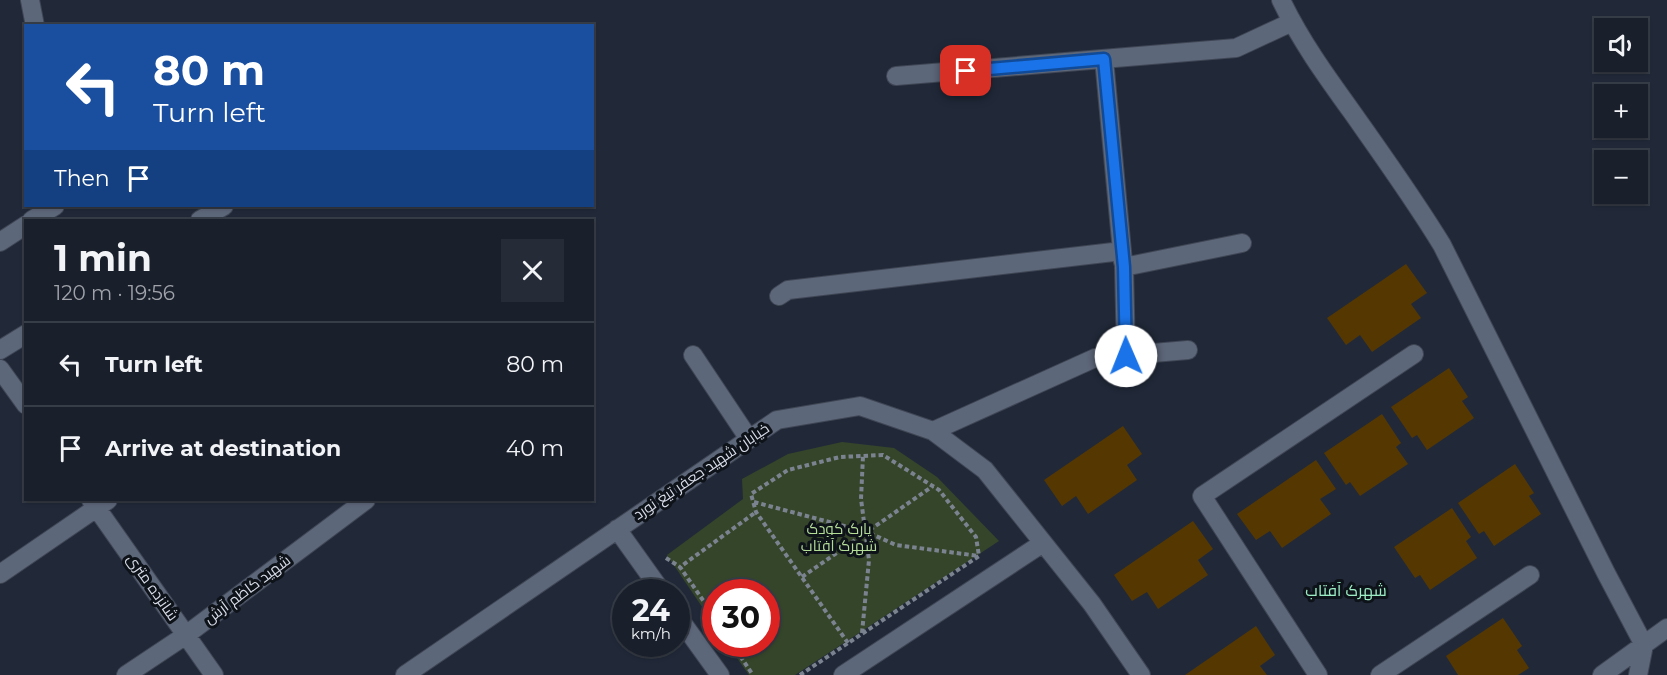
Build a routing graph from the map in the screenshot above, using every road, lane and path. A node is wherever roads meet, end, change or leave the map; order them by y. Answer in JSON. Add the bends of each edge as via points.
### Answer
{"nodes":[{"id":1,"x":30,"y":0,"type":"edge"},
{"id":2,"x":1281,"y":0,"type":"edge"},
{"id":3,"x":1292,"y":22,"type":"junction"},
{"id":4,"x":34,"y":24,"type":"edge"},
{"id":5,"x":1104,"y":59,"type":"junction"},
{"id":6,"x":896,"y":76,"type":"dead end"},
{"id":7,"x":53,"y":207,"type":"edge"},
{"id":8,"x":222,"y":207,"type":"edge"},
{"id":9,"x":34,"y":219,"type":"edge"},
{"id":10,"x":202,"y":219,"type":"edge"},
{"id":11,"x":24,"y":226,"type":"edge"},
{"id":12,"x":0,"y":242,"type":"edge"},
{"id":13,"x":1242,"y":243,"type":"dead end"},
{"id":14,"x":1123,"y":259,"type":"junction"},
{"id":15,"x":779,"y":296,"type":"dead end"},
{"id":16,"x":24,"y":335,"type":"edge"},
{"id":17,"x":0,"y":350,"type":"edge"},
{"id":18,"x":1188,"y":350,"type":"dead end"},
{"id":19,"x":1414,"y":354,"type":"dead end"},
{"id":20,"x":693,"y":355,"type":"dead end"},
{"id":21,"x":1126,"y":356,"type":"junction"},
{"id":22,"x":0,"y":369,"type":"edge"},
{"id":23,"x":24,"y":402,"type":"edge"},
{"id":24,"x":933,"y":431,"type":"junction"},
{"id":25,"x":749,"y":439,"type":"junction"},
{"id":26,"x":863,"y":456,"type":"junction"},
{"id":27,"x":933,"y":486,"type":"junction"},
{"id":28,"x":365,"y":501,"type":"edge"},
{"id":29,"x":99,"y":502,"type":"edge"},
{"id":30,"x":753,"y":502,"type":"junction"},
{"id":31,"x":756,"y":512,"type":"junction"},
{"id":32,"x":617,"y":529,"type":"junction"},
{"id":33,"x":867,"y":532,"type":"junction"},
{"id":34,"x":1043,"y":543,"type":"junction"},
{"id":35,"x":979,"y":556,"type":"junction"},
{"id":36,"x":1004,"y":568,"type":"junction"},
{"id":37,"x":0,"y":574,"type":"edge"},
{"id":38,"x":1530,"y":575,"type":"dead end"},
{"id":39,"x":802,"y":577,"type":"junction"},
{"id":40,"x":653,"y":579,"type":"edge"},
{"id":41,"x":702,"y":598,"type":"edge"},
{"id":42,"x":1667,"y":628,"type":"edge"},
{"id":43,"x":690,"y":633,"type":"edge"},
{"id":44,"x":862,"y":634,"type":"junction"},
{"id":45,"x":186,"y":635,"type":"junction"},
{"id":46,"x":848,"y":643,"type":"junction"},
{"id":47,"x":1644,"y":645,"type":"junction"},
{"id":48,"x":741,"y":657,"type":"edge"},
{"id":49,"x":1138,"y":674,"type":"edge"},
{"id":50,"x":126,"y":675,"type":"edge"},
{"id":51,"x":214,"y":675,"type":"edge"},
{"id":52,"x":405,"y":675,"type":"edge"},
{"id":53,"x":720,"y":675,"type":"edge"},
{"id":54,"x":753,"y":675,"type":"edge"},
{"id":55,"x":800,"y":675,"type":"edge"},
{"id":56,"x":843,"y":675,"type":"edge"},
{"id":57,"x":1318,"y":675,"type":"edge"},
{"id":58,"x":1380,"y":675,"type":"edge"},
{"id":59,"x":1602,"y":675,"type":"edge"},
{"id":60,"x":1638,"y":675,"type":"edge"}],
"edges":[{"from":1,"to":4,"type":"street"},
{"from":2,"to":3,"type":"street"},
{"from":3,"to":5,"type":"street","via":[[1236,48]]},
{"from":3,"to":47,"type":"street","via":[[1442,245]]},
{"from":5,"to":6,"type":"street"},
{"from":5,"to":14,"type":"street"},
{"from":7,"to":9,"type":"street"},
{"from":8,"to":10,"type":"street"},
{"from":11,"to":12,"type":"street"},
{"from":13,"to":14,"type":"street"},
{"from":14,"to":15,"type":"street","via":[[788,290]]},
{"from":14,"to":21,"type":"street"},
{"from":16,"to":17,"type":"street"},
{"from":18,"to":21,"type":"street"},
{"from":19,"to":57,"type":"street","via":[[1202,496]]},
{"from":20,"to":25,"type":"street"},
{"from":21,"to":24,"type":"street","via":[[1095,358]]},
{"from":22,"to":23,"type":"street"},
{"from":24,"to":25,"type":"street","name":"خیابان شهید جعفر تیغ نورد","via":[[861,406],[777,420]]},
{"from":24,"to":34,"type":"street","name":"خیابان شهید جعفر تیغ نورد","via":[[986,470]]},
{"from":25,"to":32,"type":"street","name":"خیابان شهید جعفر تیغ نورد"},
{"from":26,"to":27,"type":"path","via":[[883,455]]},
{"from":26,"to":30,"type":"path","via":[[840,457],[788,470],[751,494]]},
{"from":26,"to":33,"type":"path","via":[[861,498]]},
{"from":27,"to":33,"type":"path"},
{"from":27,"to":35,"type":"path","via":[[976,537]]},
{"from":28,"to":45,"type":"street","name":"شهید کاظم آرش"},
{"from":29,"to":37,"type":"street"},
{"from":29,"to":45,"type":"street","name":"شانزده متری"},
{"from":30,"to":31,"type":"path"},
{"from":30,"to":33,"type":"path"},
{"from":31,"to":39,"type":"path"},
{"from":31,"to":41,"type":"path","via":[[681,567]]},
{"from":32,"to":40,"type":"street"},
{"from":32,"to":52,"type":"street","name":"خیابان شهید جعفر تیغ نورد"},
{"from":33,"to":35,"type":"path","via":[[896,545]]},
{"from":33,"to":39,"type":"path"},
{"from":33,"to":44,"type":"path","via":[[869,560]]},
{"from":34,"to":36,"type":"street"},
{"from":34,"to":49,"type":"street","name":"خیابان شهید جعفر تیغ نورد","via":[[1092,604]]},
{"from":35,"to":36,"type":"path"},
{"from":35,"to":44,"type":"path"},
{"from":36,"to":56,"type":"street"},
{"from":38,"to":58,"type":"street"},
{"from":39,"to":46,"type":"path"},
{"from":42,"to":47,"type":"street"},
{"from":43,"to":53,"type":"street"},
{"from":44,"to":46,"type":"path"},
{"from":45,"to":50,"type":"street","name":"شهید کاظم آرش"},
{"from":45,"to":51,"type":"street","name":"شانزده متری"},
{"from":46,"to":55,"type":"path"},
{"from":47,"to":59,"type":"street"},
{"from":47,"to":60,"type":"street"},
{"from":48,"to":54,"type":"path"}]}
